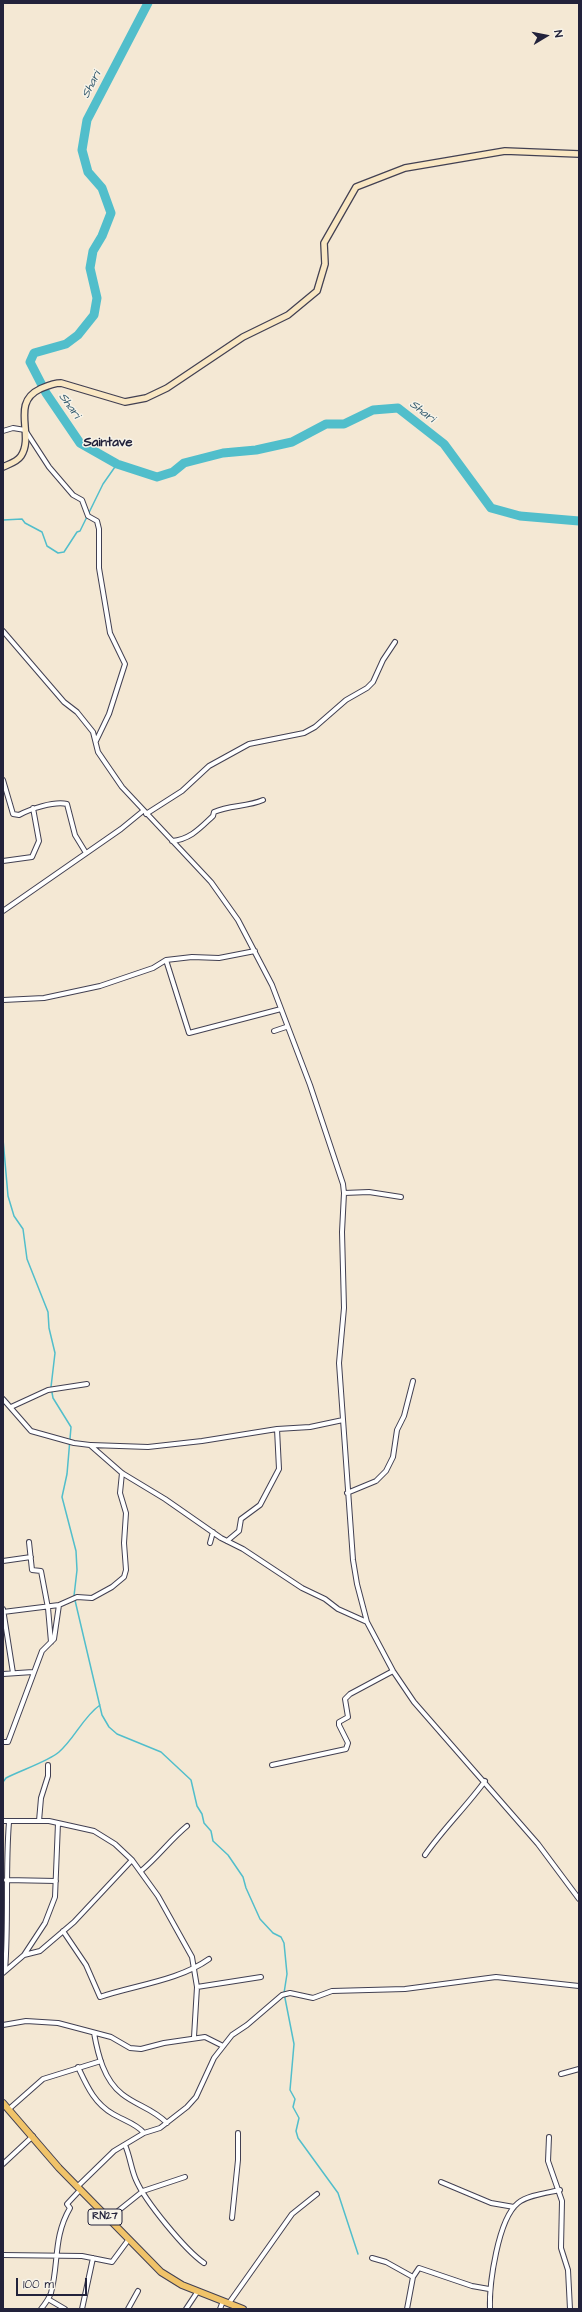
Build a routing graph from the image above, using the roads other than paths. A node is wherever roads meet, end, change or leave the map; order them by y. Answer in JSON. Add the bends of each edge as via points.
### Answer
{"nodes":[{"id":1,"x":579,"y":154,"type":"edge"},
{"id":2,"x":25,"y":430,"type":"junction"},
{"id":3,"x":3,"y":431,"type":"edge"},
{"id":4,"x":3,"y":467,"type":"edge"},
{"id":5,"x":3,"y":631,"type":"edge"},
{"id":6,"x":395,"y":642,"type":"dead end"},
{"id":7,"x":96,"y":741,"type":"junction"},
{"id":8,"x":3,"y":780,"type":"edge"},
{"id":9,"x":263,"y":800,"type":"dead end"},
{"id":10,"x":32,"y":808,"type":"junction"},
{"id":11,"x":144,"y":812,"type":"junction"},
{"id":12,"x":172,"y":841,"type":"junction"},
{"id":13,"x":86,"y":853,"type":"junction"},
{"id":14,"x":3,"y":861,"type":"edge"},
{"id":15,"x":3,"y":911,"type":"edge"},
{"id":16,"x":255,"y":951,"type":"junction"},
{"id":17,"x":166,"y":960,"type":"junction"},
{"id":18,"x":3,"y":1000,"type":"edge"},
{"id":19,"x":280,"y":1009,"type":"junction"},
{"id":20,"x":286,"y":1027,"type":"junction"},
{"id":21,"x":274,"y":1031,"type":"dead end"},
{"id":22,"x":344,"y":1193,"type":"junction"},
{"id":23,"x":401,"y":1197,"type":"dead end"},
{"id":24,"x":413,"y":1381,"type":"dead end"},
{"id":25,"x":87,"y":1384,"type":"dead end"},
{"id":26,"x":3,"y":1399,"type":"edge"},
{"id":27,"x":11,"y":1407,"type":"junction"},
{"id":28,"x":343,"y":1420,"type":"junction"},
{"id":29,"x":277,"y":1429,"type":"junction"},
{"id":30,"x":90,"y":1444,"type":"junction"},
{"id":31,"x":122,"y":1473,"type":"junction"},
{"id":32,"x":347,"y":1493,"type":"junction"},
{"id":33,"x":213,"y":1532,"type":"junction"},
{"id":34,"x":227,"y":1541,"type":"junction"},
{"id":35,"x":29,"y":1542,"type":"dead end"},
{"id":36,"x":210,"y":1543,"type":"dead end"},
{"id":37,"x":31,"y":1557,"type":"junction"},
{"id":38,"x":3,"y":1561,"type":"edge"},
{"id":39,"x":59,"y":1605,"type":"junction"},
{"id":40,"x":48,"y":1608,"type":"junction"},
{"id":41,"x":3,"y":1611,"type":"edge"},
{"id":42,"x":367,"y":1622,"type":"junction"},
{"id":43,"x":4,"y":1626,"type":"edge"},
{"id":44,"x":51,"y":1643,"type":"junction"},
{"id":45,"x":393,"y":1671,"type":"junction"},
{"id":46,"x":33,"y":1672,"type":"junction"},
{"id":47,"x":13,"y":1673,"type":"junction"},
{"id":48,"x":3,"y":1674,"type":"edge"},
{"id":49,"x":3,"y":1742,"type":"edge"},
{"id":50,"x":48,"y":1765,"type":"dead end"},
{"id":51,"x":272,"y":1765,"type":"dead end"},
{"id":52,"x":485,"y":1781,"type":"junction"},
{"id":53,"x":3,"y":1821,"type":"edge"},
{"id":54,"x":39,"y":1821,"type":"junction"},
{"id":55,"x":9,"y":1822,"type":"junction"},
{"id":56,"x":58,"y":1823,"type":"junction"},
{"id":57,"x":187,"y":1826,"type":"dead end"},
{"id":58,"x":425,"y":1855,"type":"dead end"},
{"id":59,"x":132,"y":1860,"type":"junction"},
{"id":60,"x":141,"y":1871,"type":"junction"},
{"id":61,"x":6,"y":1880,"type":"junction"},
{"id":62,"x":56,"y":1881,"type":"junction"},
{"id":63,"x":579,"y":1899,"type":"edge"},
{"id":64,"x":63,"y":1931,"type":"junction"},
{"id":65,"x":24,"y":1955,"type":"junction"},
{"id":66,"x":209,"y":1959,"type":"dead end"},
{"id":67,"x":193,"y":1967,"type":"junction"},
{"id":68,"x":4,"y":1972,"type":"edge"},
{"id":69,"x":261,"y":1977,"type":"dead end"},
{"id":70,"x":579,"y":1986,"type":"edge"},
{"id":71,"x":197,"y":1987,"type":"junction"},
{"id":72,"x":3,"y":2025,"type":"edge"},
{"id":73,"x":94,"y":2033,"type":"junction"},
{"id":74,"x":194,"y":2037,"type":"junction"},
{"id":75,"x":223,"y":2046,"type":"junction"},
{"id":76,"x":101,"y":2061,"type":"junction"},
{"id":77,"x":78,"y":2068,"type":"junction"},
{"id":78,"x":579,"y":2069,"type":"edge"},
{"id":79,"x":561,"y":2074,"type":"dead end"},
{"id":80,"x":3,"y":2103,"type":"edge"},
{"id":81,"x":9,"y":2109,"type":"junction"},
{"id":82,"x":167,"y":2123,"type":"junction"},
{"id":83,"x":144,"y":2133,"type":"junction"},
{"id":84,"x":238,"y":2133,"type":"dead end"},
{"id":85,"x":33,"y":2136,"type":"junction"},
{"id":86,"x":549,"y":2137,"type":"dead end"},
{"id":87,"x":124,"y":2145,"type":"junction"},
{"id":88,"x":3,"y":2164,"type":"edge"},
{"id":89,"x":185,"y":2177,"type":"dead end"},
{"id":90,"x":441,"y":2182,"type":"dead end"},
{"id":91,"x":78,"y":2188,"type":"junction"},
{"id":92,"x":560,"y":2190,"type":"junction"},
{"id":93,"x":143,"y":2191,"type":"junction"},
{"id":94,"x":317,"y":2194,"type":"dead end"},
{"id":95,"x":514,"y":2207,"type":"junction"},
{"id":96,"x":232,"y":2218,"type":"dead end"},
{"id":97,"x":108,"y":2219,"type":"junction"},
{"id":98,"x":129,"y":2239,"type":"junction"},
{"id":99,"x":3,"y":2255,"type":"edge"},
{"id":100,"x":55,"y":2255,"type":"junction"},
{"id":101,"x":93,"y":2258,"type":"junction"},
{"id":102,"x":372,"y":2258,"type":"dead end"},
{"id":103,"x":204,"y":2263,"type":"dead end"},
{"id":104,"x":413,"y":2277,"type":"junction"},
{"id":105,"x":490,"y":2289,"type":"junction"},
{"id":106,"x":198,"y":2291,"type":"junction"},
{"id":107,"x":138,"y":2292,"type":"dead end"},
{"id":108,"x":48,"y":2298,"type":"junction"},
{"id":109,"x":226,"y":2302,"type":"junction"},
{"id":110,"x":42,"y":2309,"type":"edge"},
{"id":111,"x":65,"y":2309,"type":"edge"},
{"id":112,"x":82,"y":2309,"type":"edge"},
{"id":113,"x":128,"y":2309,"type":"edge"},
{"id":114,"x":186,"y":2309,"type":"edge"},
{"id":115,"x":220,"y":2309,"type":"edge"},
{"id":116,"x":243,"y":2309,"type":"edge"},
{"id":117,"x":407,"y":2309,"type":"edge"},
{"id":118,"x":490,"y":2309,"type":"edge"},
{"id":119,"x":570,"y":2309,"type":"edge"}],
"edges":[{"from":1,"to":2,"type":"street","via":[[538,151],[498,153],[405,168],[356,188],[324,243],[325,264],[317,291],[288,315],[243,337],[167,388],[146,398],[125,402],[67,384],[54,383],[32,393],[26,403]]},
{"from":2,"to":3,"type":"street","via":[[13,428]]},
{"from":2,"to":4,"type":"street","via":[[21,456]]},
{"from":2,"to":7,"type":"street","via":[[49,467],[73,494],[82,500],[88,516],[95,518],[99,529],[99,568],[110,633],[125,664]]},
{"from":5,"to":7,"type":"street","via":[[64,702],[77,712],[93,732]]},
{"from":6,"to":11,"type":"street","via":[[373,682],[346,700],[315,728],[304,733],[249,744],[209,766],[182,791]]},
{"from":7,"to":11,"type":"street","via":[[98,752],[104,762]]},
{"from":8,"to":10,"type":"street","via":[[14,814],[19,815]]},
{"from":9,"to":12,"type":"street","via":[[250,805],[227,806],[214,812],[196,834]]},
{"from":10,"to":13,"type":"street","via":[[66,804],[75,835]]},
{"from":10,"to":14,"type":"street","via":[[39,841],[32,857]]},
{"from":11,"to":12,"type":"street"},
{"from":11,"to":13,"type":"street"},
{"from":12,"to":16,"type":"street","via":[[218,891]]},
{"from":13,"to":15,"type":"street"},
{"from":16,"to":17,"type":"street","via":[[219,958],[192,957]]},
{"from":16,"to":19,"type":"street"},
{"from":17,"to":18,"type":"street","via":[[153,968],[100,986],[44,998]]},
{"from":17,"to":19,"type":"street","via":[[189,1033]]},
{"from":19,"to":20,"type":"street"},
{"from":20,"to":21,"type":"street"},
{"from":20,"to":22,"type":"street","via":[[310,1085]]},
{"from":22,"to":23,"type":"street","via":[[369,1192]]},
{"from":22,"to":28,"type":"street","via":[[344,1308],[339,1363]]},
{"from":24,"to":32,"type":"street","via":[[404,1416],[397,1430],[393,1457],[386,1471],[376,1481]]},
{"from":25,"to":27,"type":"street","via":[[48,1390]]},
{"from":26,"to":27,"type":"street"},
{"from":27,"to":30,"type":"street","via":[[31,1431],[74,1443]]},
{"from":28,"to":29,"type":"street","via":[[310,1427]]},
{"from":28,"to":32,"type":"street"},
{"from":29,"to":30,"type":"street","via":[[148,1447]]},
{"from":29,"to":34,"type":"street","via":[[279,1469],[260,1505],[242,1519],[239,1531]]},
{"from":30,"to":31,"type":"street"},
{"from":31,"to":33,"type":"street"},
{"from":31,"to":39,"type":"street","via":[[120,1493],[126,1513],[124,1577],[92,1598],[75,1597]]},
{"from":32,"to":42,"type":"street","via":[[357,1584]]},
{"from":33,"to":34,"type":"street"},
{"from":33,"to":36,"type":"street"},
{"from":34,"to":42,"type":"street","via":[[338,1609]]},
{"from":35,"to":37,"type":"street"},
{"from":37,"to":38,"type":"street"},
{"from":37,"to":40,"type":"street","via":[[32,1570],[41,1571]]},
{"from":39,"to":40,"type":"street"},
{"from":39,"to":44,"type":"street","via":[[54,1639]]},
{"from":40,"to":41,"type":"street"},
{"from":40,"to":44,"type":"street"},
{"from":41,"to":43,"type":"street"},
{"from":42,"to":45,"type":"street"},
{"from":43,"to":47,"type":"street"},
{"from":44,"to":46,"type":"street","via":[[42,1651]]},
{"from":45,"to":51,"type":"street","via":[[345,1699],[348,1717],[339,1724],[346,1739],[346,1749]]},
{"from":45,"to":52,"type":"street","via":[[414,1702]]},
{"from":46,"to":47,"type":"street"},
{"from":46,"to":49,"type":"street","via":[[8,1742]]},
{"from":47,"to":48,"type":"street"},
{"from":50,"to":54,"type":"street"},
{"from":52,"to":58,"type":"street"},
{"from":52,"to":63,"type":"street","via":[[538,1844]]},
{"from":53,"to":55,"type":"street"},
{"from":54,"to":55,"type":"street"},
{"from":54,"to":56,"type":"street"},
{"from":55,"to":61,"type":"street"},
{"from":56,"to":59,"type":"street","via":[[94,1831],[115,1844]]},
{"from":56,"to":62,"type":"street"},
{"from":57,"to":60,"type":"street"},
{"from":59,"to":60,"type":"street"},
{"from":59,"to":64,"type":"street"},
{"from":60,"to":67,"type":"street","via":[[187,1946]]},
{"from":61,"to":62,"type":"street"},
{"from":61,"to":68,"type":"street","via":[[7,1944]]},
{"from":62,"to":65,"type":"street","via":[[55,1897],[45,1923]]},
{"from":64,"to":65,"type":"street","via":[[40,1951]]},
{"from":64,"to":67,"type":"street","via":[[86,1965],[100,1997],[158,1981]]},
{"from":65,"to":68,"type":"street"},
{"from":66,"to":67,"type":"street"},
{"from":67,"to":71,"type":"street"},
{"from":69,"to":71,"type":"street"},
{"from":70,"to":75,"type":"street","via":[[496,1977],[405,1989],[332,1992],[312,1998],[284,1994],[248,2025],[232,2035]]},
{"from":71,"to":74,"type":"street"},
{"from":72,"to":73,"type":"street","via":[[26,2021],[58,2022]]},
{"from":73,"to":74,"type":"street","via":[[111,2037],[130,2048],[141,2049]]},
{"from":73,"to":76,"type":"street"},
{"from":74,"to":75,"type":"street","via":[[205,2037]]},
{"from":75,"to":82,"type":"street","via":[[214,2058],[196,2097]]},
{"from":76,"to":77,"type":"street"},
{"from":76,"to":82,"type":"street","via":[[110,2082],[123,2095],[147,2107]]},
{"from":77,"to":81,"type":"street","via":[[40,2081]]},
{"from":77,"to":83,"type":"street","via":[[89,2092],[97,2102]]},
{"from":78,"to":79,"type":"street"},
{"from":80,"to":81,"type":"main road","number":"RN27"},
{"from":81,"to":85,"type":"main road","number":"RN27"},
{"from":82,"to":83,"type":"street"},
{"from":83,"to":87,"type":"street"},
{"from":84,"to":96,"type":"street"},
{"from":85,"to":88,"type":"street"},
{"from":85,"to":91,"type":"main road","number":"RN27"},
{"from":86,"to":92,"type":"street","via":[[548,2162]]},
{"from":87,"to":91,"type":"street","via":[[110,2154]]},
{"from":87,"to":93,"type":"street","via":[[131,2158],[136,2180]]},
{"from":89,"to":93,"type":"street"},
{"from":90,"to":95,"type":"street","via":[[491,2203]]},
{"from":91,"to":97,"type":"main road","number":"RN27"},
{"from":91,"to":100,"type":"street","via":[[67,2204],[70,2208],[64,2219]]},
{"from":92,"to":95,"type":"street","via":[[519,2202]]},
{"from":92,"to":119,"type":"street","via":[[561,2248],[568,2270]]},
{"from":93,"to":97,"type":"street"},
{"from":93,"to":103,"type":"street","via":[[192,2255]]},
{"from":94,"to":109,"type":"street","via":[[292,2214]]},
{"from":95,"to":105,"type":"street","via":[[494,2257]]},
{"from":97,"to":98,"type":"main road","number":"RN27"},
{"from":98,"to":101,"type":"street","via":[[112,2262]]},
{"from":98,"to":106,"type":"main road","number":"RN27","via":[[161,2272]]},
{"from":99,"to":100,"type":"street"},
{"from":100,"to":101,"type":"street"},
{"from":100,"to":108,"type":"street","via":[[51,2294]]},
{"from":101,"to":112,"type":"street"},
{"from":102,"to":104,"type":"street","via":[[386,2262]]},
{"from":104,"to":105,"type":"street","via":[[417,2270],[422,2269],[472,2286]]},
{"from":104,"to":117,"type":"street"},
{"from":105,"to":118,"type":"street"},
{"from":106,"to":109,"type":"main road","number":"RN27"},
{"from":106,"to":114,"type":"street"},
{"from":107,"to":113,"type":"street"},
{"from":108,"to":110,"type":"street"},
{"from":108,"to":111,"type":"street"},
{"from":109,"to":115,"type":"street"},
{"from":109,"to":116,"type":"main road","number":"RN27"}]}
